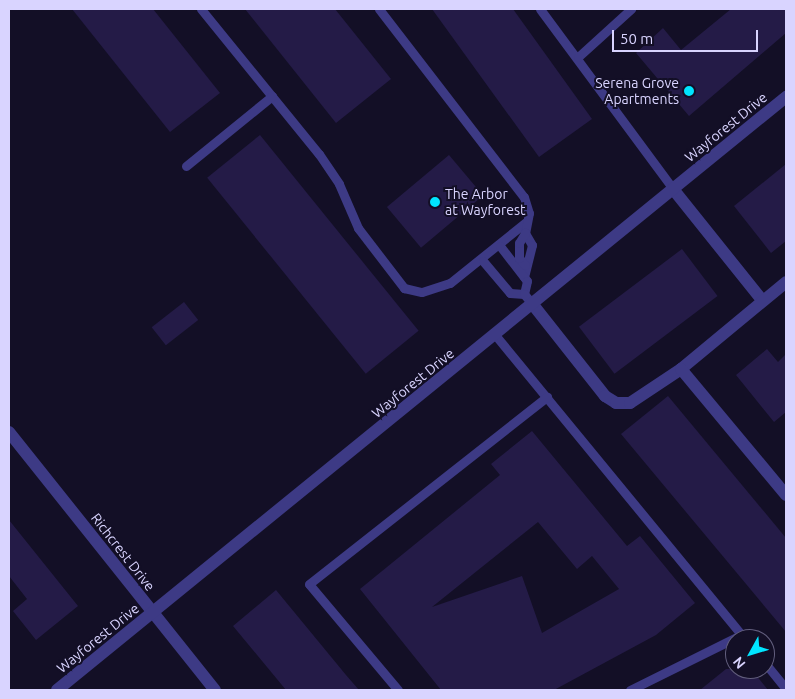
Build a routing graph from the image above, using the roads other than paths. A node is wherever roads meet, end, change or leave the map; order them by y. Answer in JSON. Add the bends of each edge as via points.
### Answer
{"nodes":[{"id":1,"x":201,"y":9,"type":"edge"},
{"id":2,"x":379,"y":9,"type":"edge"},
{"id":3,"x":540,"y":9,"type":"edge"},
{"id":4,"x":631,"y":9,"type":"edge"},
{"id":5,"x":578,"y":57,"type":"junction"},
{"id":6,"x":272,"y":96,"type":"junction"},
{"id":7,"x":786,"y":97,"type":"edge"},
{"id":8,"x":186,"y":166,"type":"dead end"},
{"id":9,"x":673,"y":189,"type":"junction"},
{"id":10,"x":526,"y":222,"type":"junction"},
{"id":11,"x":526,"y":233,"type":"junction"},
{"id":12,"x":500,"y":246,"type":"junction"},
{"id":13,"x":483,"y":261,"type":"junction"},
{"id":14,"x":525,"y":265,"type":"junction"},
{"id":15,"x":524,"y":277,"type":"junction"},
{"id":16,"x":786,"y":282,"type":"edge"},
{"id":17,"x":524,"y":294,"type":"junction"},
{"id":18,"x":762,"y":300,"type":"junction"},
{"id":19,"x":534,"y":306,"type":"junction"},
{"id":20,"x":496,"y":336,"type":"junction"},
{"id":21,"x":681,"y":369,"type":"junction"},
{"id":22,"x":547,"y":397,"type":"junction"},
{"id":23,"x":9,"y":432,"type":"edge"},
{"id":24,"x":786,"y":495,"type":"edge"},
{"id":25,"x":152,"y":613,"type":"junction"},
{"id":26,"x":736,"y":629,"type":"edge"},
{"id":27,"x":725,"y":645,"type":"edge"},
{"id":28,"x":775,"y":675,"type":"edge"},
{"id":29,"x":786,"y":689,"type":"edge"},
{"id":30,"x":57,"y":690,"type":"edge"},
{"id":31,"x":215,"y":690,"type":"edge"},
{"id":32,"x":398,"y":690,"type":"edge"},
{"id":33,"x":630,"y":690,"type":"edge"}],
"edges":[{"from":1,"to":6,"type":"lane"},
{"from":2,"to":10,"type":"lane","via":[[524,197]]},
{"from":3,"to":5,"type":"lane"},
{"from":4,"to":5,"type":"lane"},
{"from":5,"to":9,"type":"lane"},
{"from":6,"to":8,"type":"lane"},
{"from":6,"to":13,"type":"lane","via":[[319,154],[338,184],[358,228],[404,288],[422,292],[450,283]]},
{"from":7,"to":9,"type":"street","name":"Wayforest Drive"},
{"from":9,"to":18,"type":"street"},
{"from":9,"to":19,"type":"street","name":"Wayforest Drive"},
{"from":10,"to":11,"type":"lane"},
{"from":10,"to":12,"type":"lane"},
{"from":11,"to":14,"type":"lane","via":[[519,243],[519,258]]},
{"from":11,"to":14,"type":"lane","via":[[532,244],[532,259]]},
{"from":12,"to":13,"type":"lane"},
{"from":12,"to":15,"type":"lane"},
{"from":13,"to":17,"type":"lane","via":[[510,293]]},
{"from":14,"to":15,"type":"lane"},
{"from":15,"to":17,"type":"lane"},
{"from":16,"to":18,"type":"street"},
{"from":17,"to":19,"type":"lane"},
{"from":18,"to":21,"type":"street"},
{"from":19,"to":20,"type":"street","name":"Wayforest Drive"},
{"from":19,"to":21,"type":"street","via":[[605,396],[616,404],[646,396]]},
{"from":20,"to":22,"type":"lane"},
{"from":20,"to":25,"type":"street","name":"Wayforest Drive"},
{"from":21,"to":24,"type":"street"},
{"from":22,"to":26,"type":"lane"},
{"from":22,"to":32,"type":"lane","via":[[309,584]]},
{"from":23,"to":25,"type":"street","name":"Richcrest Drive"},
{"from":25,"to":30,"type":"street","name":"Wayforest Drive"},
{"from":25,"to":31,"type":"street","name":"Richcrest Drive"},
{"from":27,"to":33,"type":"lane"},
{"from":28,"to":29,"type":"lane"}]}
